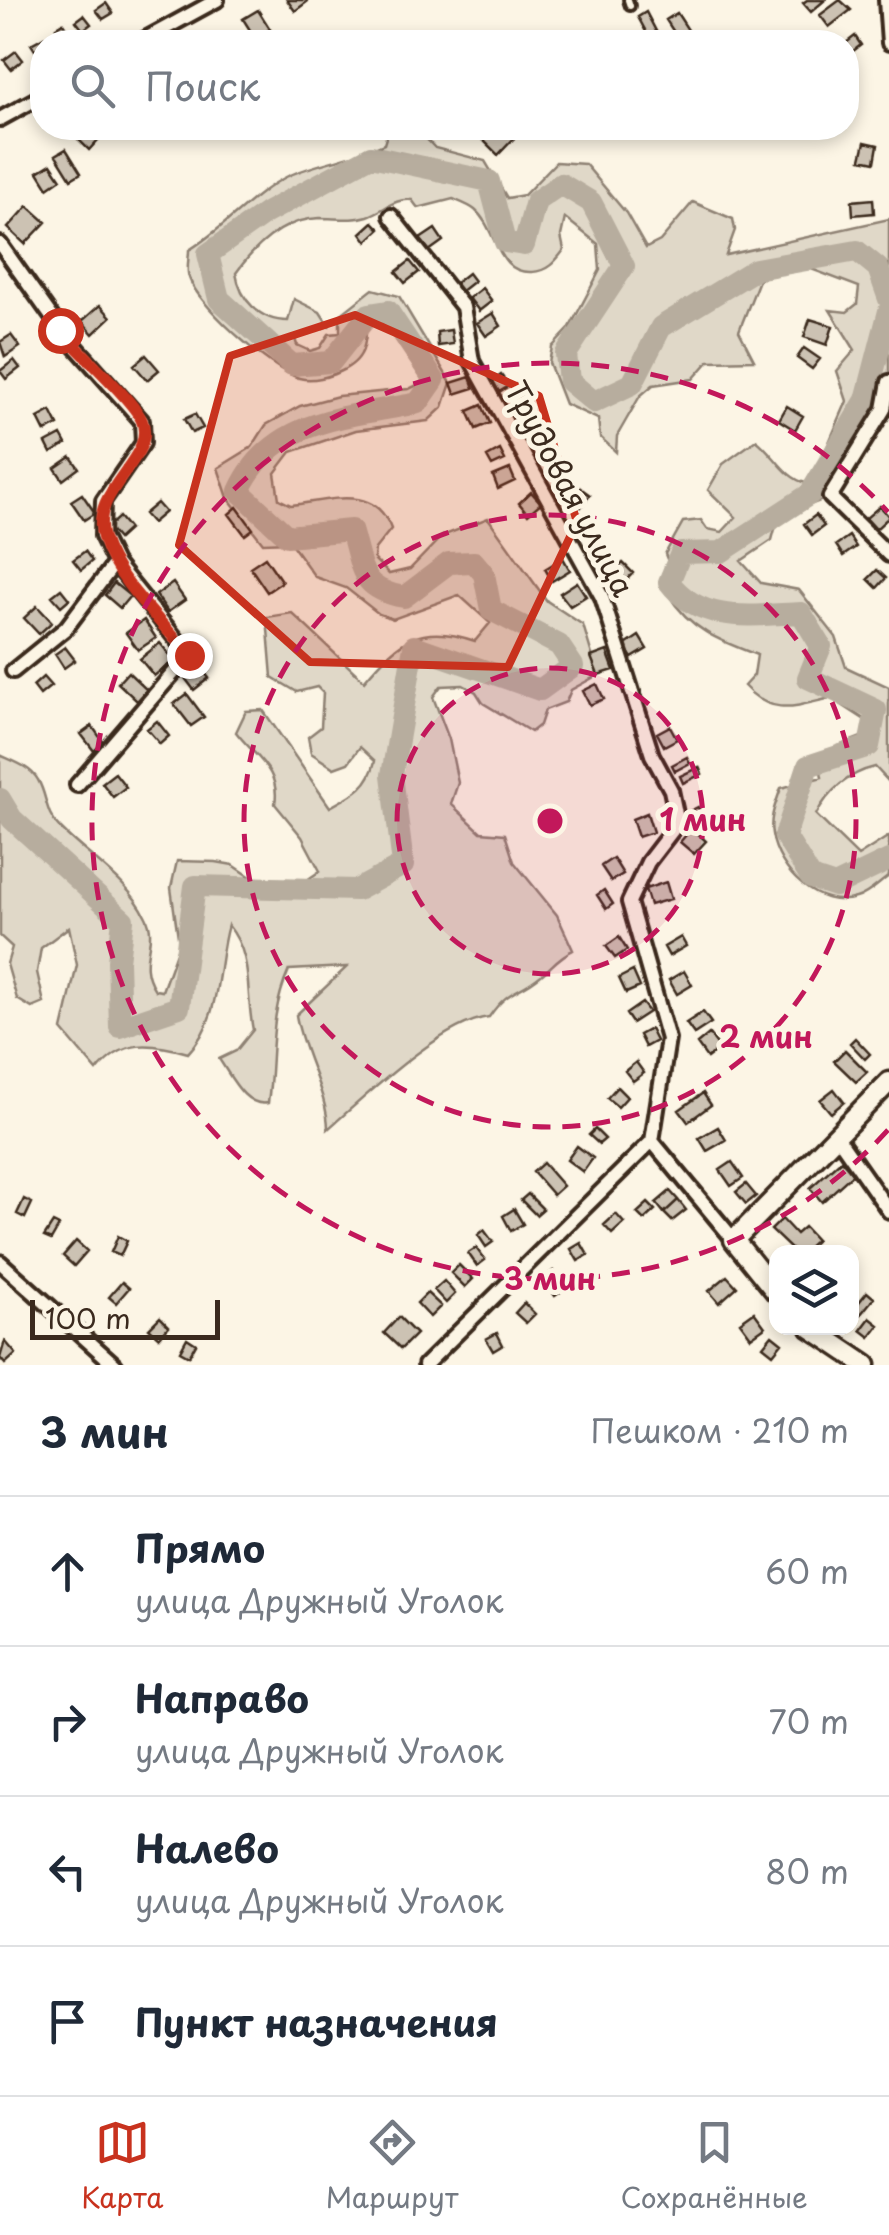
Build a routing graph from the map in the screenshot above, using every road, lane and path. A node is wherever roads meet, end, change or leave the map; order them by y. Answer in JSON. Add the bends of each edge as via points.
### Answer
{"nodes":[{"id":1,"x":217,"y":0,"type":"edge"},
{"id":2,"x":886,"y":0,"type":"edge"},
{"id":3,"x":162,"y":30,"type":"edge"},
{"id":4,"x":889,"y":43,"type":"edge"},
{"id":5,"x":30,"y":103,"type":"edge"},
{"id":6,"x":0,"y":119,"type":"edge"},
{"id":7,"x":391,"y":216,"type":"dead end"},
{"id":8,"x":0,"y":244,"type":"edge"},
{"id":9,"x":889,"y":382,"type":"edge"},
{"id":10,"x":886,"y":412,"type":"edge"},
{"id":11,"x":889,"y":555,"type":"edge"},
{"id":12,"x":116,"y":563,"type":"junction"},
{"id":13,"x":13,"y":670,"type":"dead end"},
{"id":14,"x":77,"y":785,"type":"dead end"},
{"id":15,"x":889,"y":1082,"type":"edge"},
{"id":16,"x":836,"y":1135,"type":"junction"},
{"id":17,"x":652,"y":1141,"type":"junction"},
{"id":18,"x":889,"y":1211,"type":"edge"},
{"id":19,"x":734,"y":1240,"type":"junction"},
{"id":20,"x":0,"y":1262,"type":"edge"},
{"id":21,"x":769,"y":1283,"type":"edge"},
{"id":22,"x":821,"y":1335,"type":"edge"},
{"id":23,"x":115,"y":1365,"type":"edge"},
{"id":24,"x":425,"y":1365,"type":"edge"},
{"id":25,"x":866,"y":1365,"type":"edge"}],
"edges":[{"from":1,"to":3,"type":"street"},
{"from":2,"to":4,"type":"street"},
{"from":5,"to":6,"type":"street"},
{"from":7,"to":17,"type":"street","name":"Трудовая улица","via":[[463,307],[472,361],[602,597],[652,755],[672,790],[678,822],[648,862],[630,902],[668,1039]]},
{"from":8,"to":12,"type":"street","via":[[60,330],[142,421],[143,443],[103,501],[102,536]]},
{"from":9,"to":10,"type":"street"},
{"from":10,"to":11,"type":"street","via":[[830,497]]},
{"from":12,"to":13,"type":"street","via":[[66,628]]},
{"from":12,"to":14,"type":"street","via":[[189,655]]},
{"from":15,"to":16,"type":"street"},
{"from":16,"to":18,"type":"street"},
{"from":16,"to":19,"type":"street"},
{"from":17,"to":19,"type":"street"},
{"from":17,"to":24,"type":"street"},
{"from":19,"to":21,"type":"street"},
{"from":20,"to":23,"type":"street"},
{"from":22,"to":25,"type":"street"}]}
